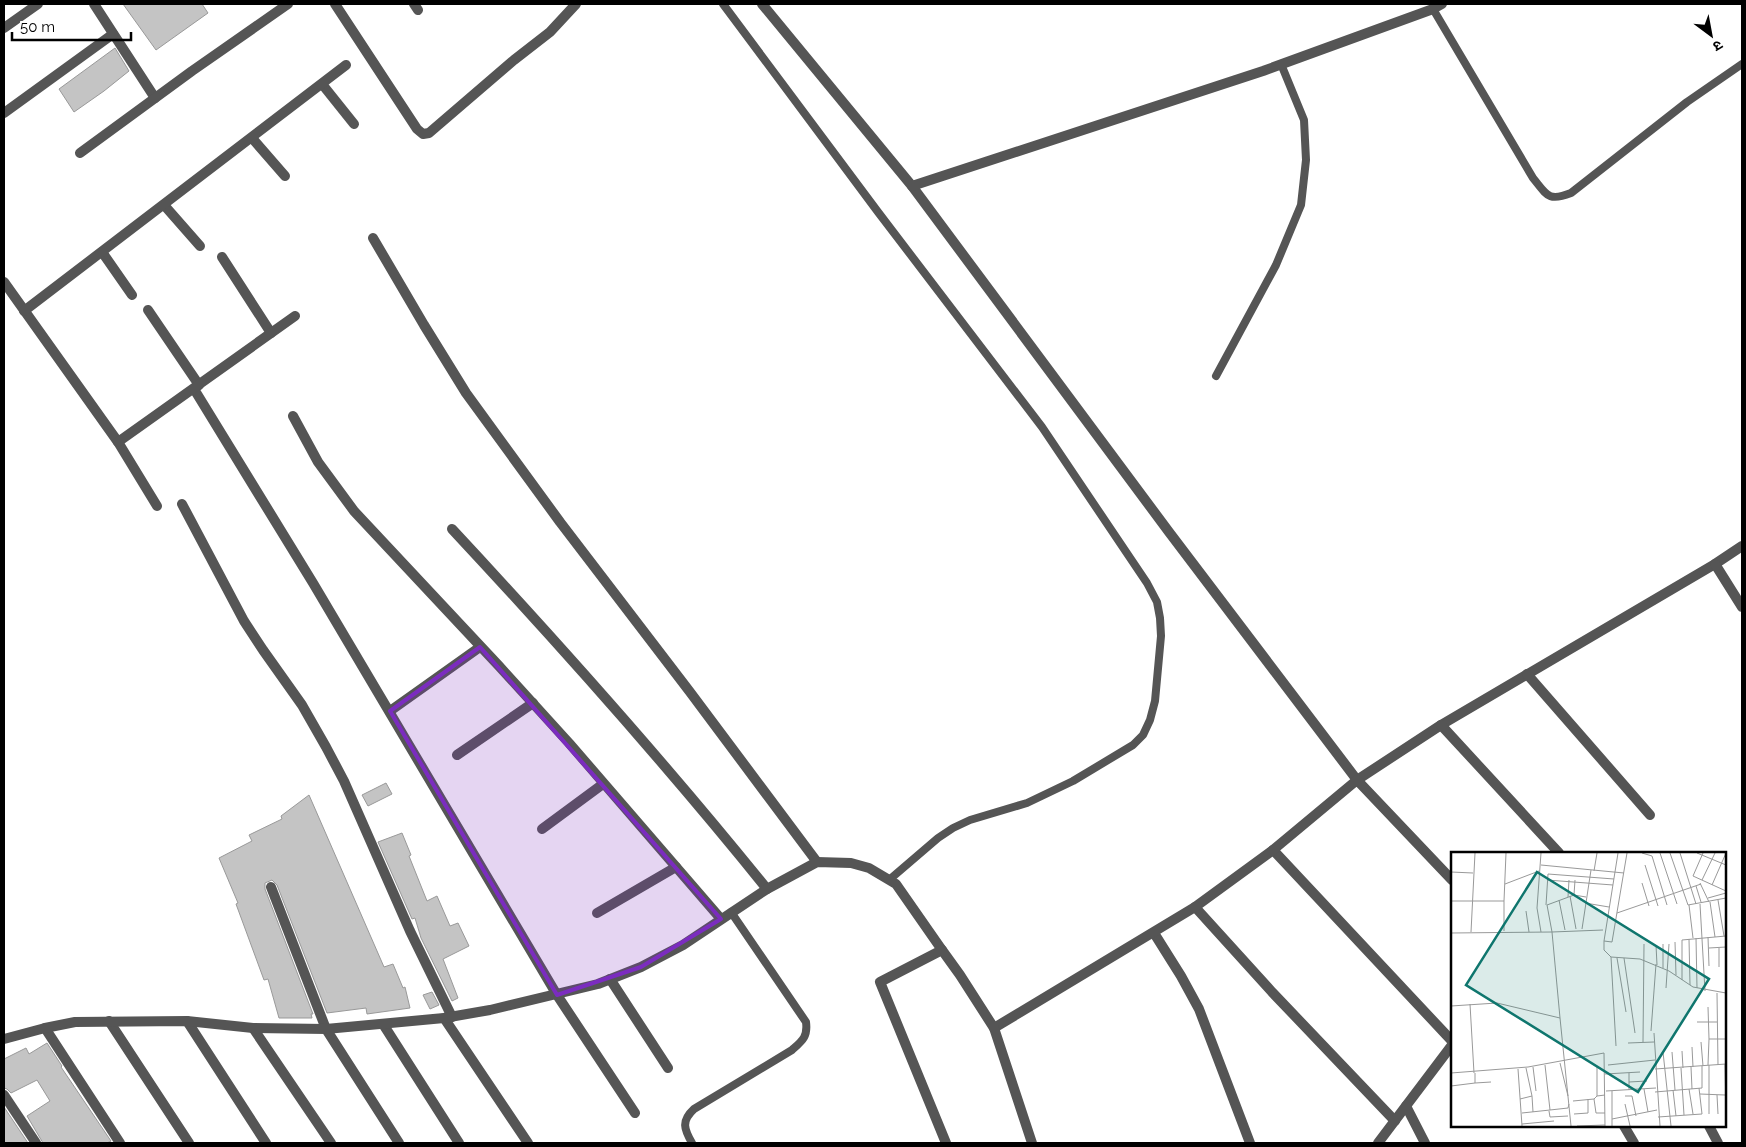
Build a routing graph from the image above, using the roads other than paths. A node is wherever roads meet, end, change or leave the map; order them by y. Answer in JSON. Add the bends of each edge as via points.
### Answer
{"nodes":[{"id":1,"x":38,"y":4,"type":"edge"},
{"id":2,"x":94,"y":4,"type":"edge"},
{"id":3,"x":288,"y":4,"type":"edge"},
{"id":4,"x":334,"y":4,"type":"edge"},
{"id":5,"x":576,"y":4,"type":"edge"},
{"id":6,"x":723,"y":4,"type":"edge"},
{"id":7,"x":762,"y":4,"type":"edge"},
{"id":8,"x":1437,"y":6,"type":"edge"},
{"id":9,"x":4,"y":28,"type":"edge"},
{"id":10,"x":113,"y":34,"type":"junction"},
{"id":11,"x":1282,"y":64,"type":"junction"},
{"id":12,"x":1742,"y":64,"type":"edge"},
{"id":13,"x":346,"y":65,"type":"dead end"},
{"id":14,"x":322,"y":84,"type":"junction"},
{"id":15,"x":155,"y":98,"type":"junction"},
{"id":16,"x":4,"y":113,"type":"edge"},
{"id":17,"x":354,"y":124,"type":"dead end"},
{"id":18,"x":252,"y":138,"type":"junction"},
{"id":19,"x":80,"y":153,"type":"dead end"},
{"id":20,"x":285,"y":176,"type":"dead end"},
{"id":21,"x":912,"y":186,"type":"junction"},
{"id":22,"x":164,"y":205,"type":"junction"},
{"id":23,"x":373,"y":238,"type":"dead end"},
{"id":24,"x":200,"y":246,"type":"dead end"},
{"id":25,"x":102,"y":252,"type":"junction"},
{"id":26,"x":222,"y":257,"type":"dead end"},
{"id":27,"x":4,"y":282,"type":"edge"},
{"id":28,"x":132,"y":295,"type":"dead end"},
{"id":29,"x":148,"y":310,"type":"dead end"},
{"id":30,"x":24,"y":311,"type":"junction"},
{"id":31,"x":296,"y":316,"type":"dead end"},
{"id":32,"x":271,"y":333,"type":"junction"},
{"id":33,"x":1216,"y":376,"type":"dead end"},
{"id":34,"x":197,"y":387,"type":"junction"},
{"id":35,"x":293,"y":416,"type":"dead end"},
{"id":36,"x":118,"y":442,"type":"junction"},
{"id":37,"x":182,"y":504,"type":"dead end"},
{"id":38,"x":157,"y":506,"type":"dead end"},
{"id":39,"x":452,"y":529,"type":"dead end"},
{"id":40,"x":1742,"y":546,"type":"edge"},
{"id":41,"x":1715,"y":564,"type":"junction"},
{"id":42,"x":1742,"y":607,"type":"edge"},
{"id":43,"x":480,"y":646,"type":"junction"},
{"id":44,"x":1527,"y":674,"type":"junction"},
{"id":45,"x":533,"y":703,"type":"junction"},
{"id":46,"x":390,"y":711,"type":"junction"},
{"id":47,"x":1441,"y":725,"type":"junction"},
{"id":48,"x":458,"y":755,"type":"dead end"},
{"id":49,"x":1358,"y":780,"type":"junction"},
{"id":50,"x":604,"y":784,"type":"junction"},
{"id":51,"x":1650,"y":815,"type":"dead end"},
{"id":52,"x":542,"y":830,"type":"dead end"},
{"id":53,"x":1273,"y":850,"type":"junction"},
{"id":54,"x":1558,"y":852,"type":"edge"},
{"id":55,"x":817,"y":862,"type":"junction"},
{"id":56,"x":676,"y":867,"type":"junction"},
{"id":57,"x":1451,"y":879,"type":"edge"},
{"id":58,"x":889,"y":880,"type":"junction"},
{"id":59,"x":271,"y":887,"type":"dead end"},
{"id":60,"x":767,"y":889,"type":"junction"},
{"id":61,"x":1195,"y":907,"type":"junction"},
{"id":62,"x":731,"y":912,"type":"junction"},
{"id":63,"x":597,"y":914,"type":"dead end"},
{"id":64,"x":721,"y":919,"type":"junction"},
{"id":65,"x":1154,"y":933,"type":"junction"},
{"id":66,"x":942,"y":950,"type":"junction"},
{"id":67,"x":610,"y":980,"type":"junction"},
{"id":68,"x":556,"y":995,"type":"junction"},
{"id":69,"x":448,"y":1017,"type":"junction"},
{"id":70,"x":109,"y":1021,"type":"junction"},
{"id":71,"x":187,"y":1022,"type":"junction"},
{"id":72,"x":383,"y":1024,"type":"junction"},
{"id":73,"x":45,"y":1028,"type":"junction"},
{"id":74,"x":253,"y":1028,"type":"junction"},
{"id":75,"x":994,"y":1028,"type":"junction"},
{"id":76,"x":326,"y":1029,"type":"junction"},
{"id":77,"x":4,"y":1039,"type":"edge"},
{"id":78,"x":1451,"y":1040,"type":"edge"},
{"id":79,"x":1451,"y":1046,"type":"edge"},
{"id":80,"x":668,"y":1068,"type":"dead end"},
{"id":81,"x":4,"y":1095,"type":"edge"},
{"id":82,"x":1406,"y":1106,"type":"junction"},
{"id":83,"x":635,"y":1113,"type":"dead end"},
{"id":84,"x":1395,"y":1121,"type":"junction"},
{"id":85,"x":1624,"y":1127,"type":"edge"},
{"id":86,"x":1710,"y":1127,"type":"edge"},
{"id":87,"x":1631,"y":1142,"type":"edge"},
{"id":88,"x":36,"y":1143,"type":"edge"},
{"id":89,"x":120,"y":1143,"type":"edge"},
{"id":90,"x":189,"y":1143,"type":"edge"},
{"id":91,"x":266,"y":1143,"type":"edge"},
{"id":92,"x":331,"y":1143,"type":"edge"},
{"id":93,"x":399,"y":1143,"type":"edge"},
{"id":94,"x":460,"y":1143,"type":"edge"},
{"id":95,"x":528,"y":1143,"type":"edge"},
{"id":96,"x":692,"y":1143,"type":"edge"},
{"id":97,"x":946,"y":1143,"type":"edge"},
{"id":98,"x":1032,"y":1143,"type":"edge"},
{"id":99,"x":1250,"y":1143,"type":"edge"},
{"id":100,"x":1378,"y":1143,"type":"edge"},
{"id":101,"x":1425,"y":1143,"type":"edge"},
{"id":102,"x":1718,"y":1143,"type":"edge"}],
"edges":[{"from":1,"to":9,"type":"street"},
{"from":2,"to":10,"type":"street"},
{"from":3,"to":15,"type":"street"},
{"from":4,"to":5,"type":"street","via":[[417,130],[423,134],[429,133],[550,32]]},
{"from":6,"to":58,"type":"lane","via":[[1042,427],[1157,602],[1161,636],[1155,700],[1143,735],[1073,781],[1027,803],[953,828]]},
{"from":7,"to":21,"type":"street"},
{"from":8,"to":11,"type":"street"},
{"from":8,"to":12,"type":"lane","via":[[1533,178],[1547,195],[1558,198],[1571,193],[1687,102]]},
{"from":10,"to":15,"type":"street"},
{"from":10,"to":16,"type":"street"},
{"from":11,"to":21,"type":"street"},
{"from":11,"to":33,"type":"lane","via":[[1304,120],[1306,160],[1301,205],[1276,265]]},
{"from":13,"to":14,"type":"street"},
{"from":14,"to":17,"type":"street"},
{"from":14,"to":18,"type":"street"},
{"from":15,"to":19,"type":"street"},
{"from":18,"to":20,"type":"street"},
{"from":18,"to":22,"type":"street"},
{"from":21,"to":49,"type":"street"},
{"from":22,"to":24,"type":"street"},
{"from":22,"to":25,"type":"street"},
{"from":23,"to":55,"type":"street","via":[[476,407]]},
{"from":25,"to":28,"type":"street"},
{"from":25,"to":30,"type":"street"},
{"from":26,"to":32,"type":"street"},
{"from":27,"to":30,"type":"street"},
{"from":29,"to":34,"type":"street"},
{"from":30,"to":36,"type":"street"},
{"from":31,"to":32,"type":"street"},
{"from":32,"to":34,"type":"street"},
{"from":34,"to":36,"type":"street"},
{"from":34,"to":46,"type":"street"},
{"from":35,"to":43,"type":"street","via":[[318,462],[354,511]]},
{"from":36,"to":38,"type":"street"},
{"from":37,"to":69,"type":"street","via":[[244,621],[302,705],[344,781]]},
{"from":39,"to":60,"type":"street","via":[[716,825]]},
{"from":40,"to":41,"type":"street"},
{"from":41,"to":42,"type":"street"},
{"from":41,"to":44,"type":"street"},
{"from":43,"to":45,"type":"street"},
{"from":43,"to":46,"type":"street"},
{"from":44,"to":47,"type":"street"},
{"from":44,"to":51,"type":"street"},
{"from":45,"to":48,"type":"street"},
{"from":45,"to":50,"type":"street"},
{"from":46,"to":68,"type":"street"},
{"from":47,"to":49,"type":"street"},
{"from":47,"to":54,"type":"street"},
{"from":49,"to":53,"type":"street"},
{"from":49,"to":57,"type":"street"},
{"from":50,"to":52,"type":"street"},
{"from":50,"to":56,"type":"street"},
{"from":53,"to":61,"type":"street"},
{"from":53,"to":78,"type":"street"},
{"from":55,"to":58,"type":"street","via":[[869,868]]},
{"from":55,"to":60,"type":"street"},
{"from":56,"to":63,"type":"street"},
{"from":56,"to":64,"type":"street"},
{"from":58,"to":66,"type":"street","via":[[896,884]]},
{"from":59,"to":76,"type":"street"},
{"from":60,"to":62,"type":"street"},
{"from":61,"to":65,"type":"street"},
{"from":61,"to":84,"type":"street"},
{"from":62,"to":64,"type":"street"},
{"from":62,"to":96,"type":"lane","via":[[806,1022],[807,1031],[792,1050],[694,1109],[685,1124]]},
{"from":64,"to":67,"type":"street","via":[[683,945],[641,968]]},
{"from":65,"to":75,"type":"street"},
{"from":65,"to":99,"type":"street","via":[[1199,1009]]},
{"from":66,"to":75,"type":"street"},
{"from":66,"to":97,"type":"street","via":[[880,982]]},
{"from":67,"to":68,"type":"street"},
{"from":67,"to":80,"type":"street"},
{"from":68,"to":69,"type":"street"},
{"from":68,"to":83,"type":"street"},
{"from":69,"to":72,"type":"street"},
{"from":69,"to":95,"type":"street"},
{"from":70,"to":71,"type":"street"},
{"from":70,"to":73,"type":"street","via":[[75,1022]]},
{"from":70,"to":90,"type":"street"},
{"from":71,"to":74,"type":"street"},
{"from":71,"to":91,"type":"street"},
{"from":72,"to":76,"type":"street"},
{"from":72,"to":94,"type":"street"},
{"from":73,"to":77,"type":"street"},
{"from":73,"to":89,"type":"street"},
{"from":74,"to":76,"type":"street"},
{"from":74,"to":92,"type":"street"},
{"from":75,"to":98,"type":"street"},
{"from":76,"to":93,"type":"street"},
{"from":79,"to":82,"type":"street"},
{"from":81,"to":88,"type":"street"},
{"from":82,"to":84,"type":"street"},
{"from":82,"to":101,"type":"street"},
{"from":84,"to":100,"type":"street"},
{"from":85,"to":87,"type":"street"},
{"from":86,"to":102,"type":"street"}]}
